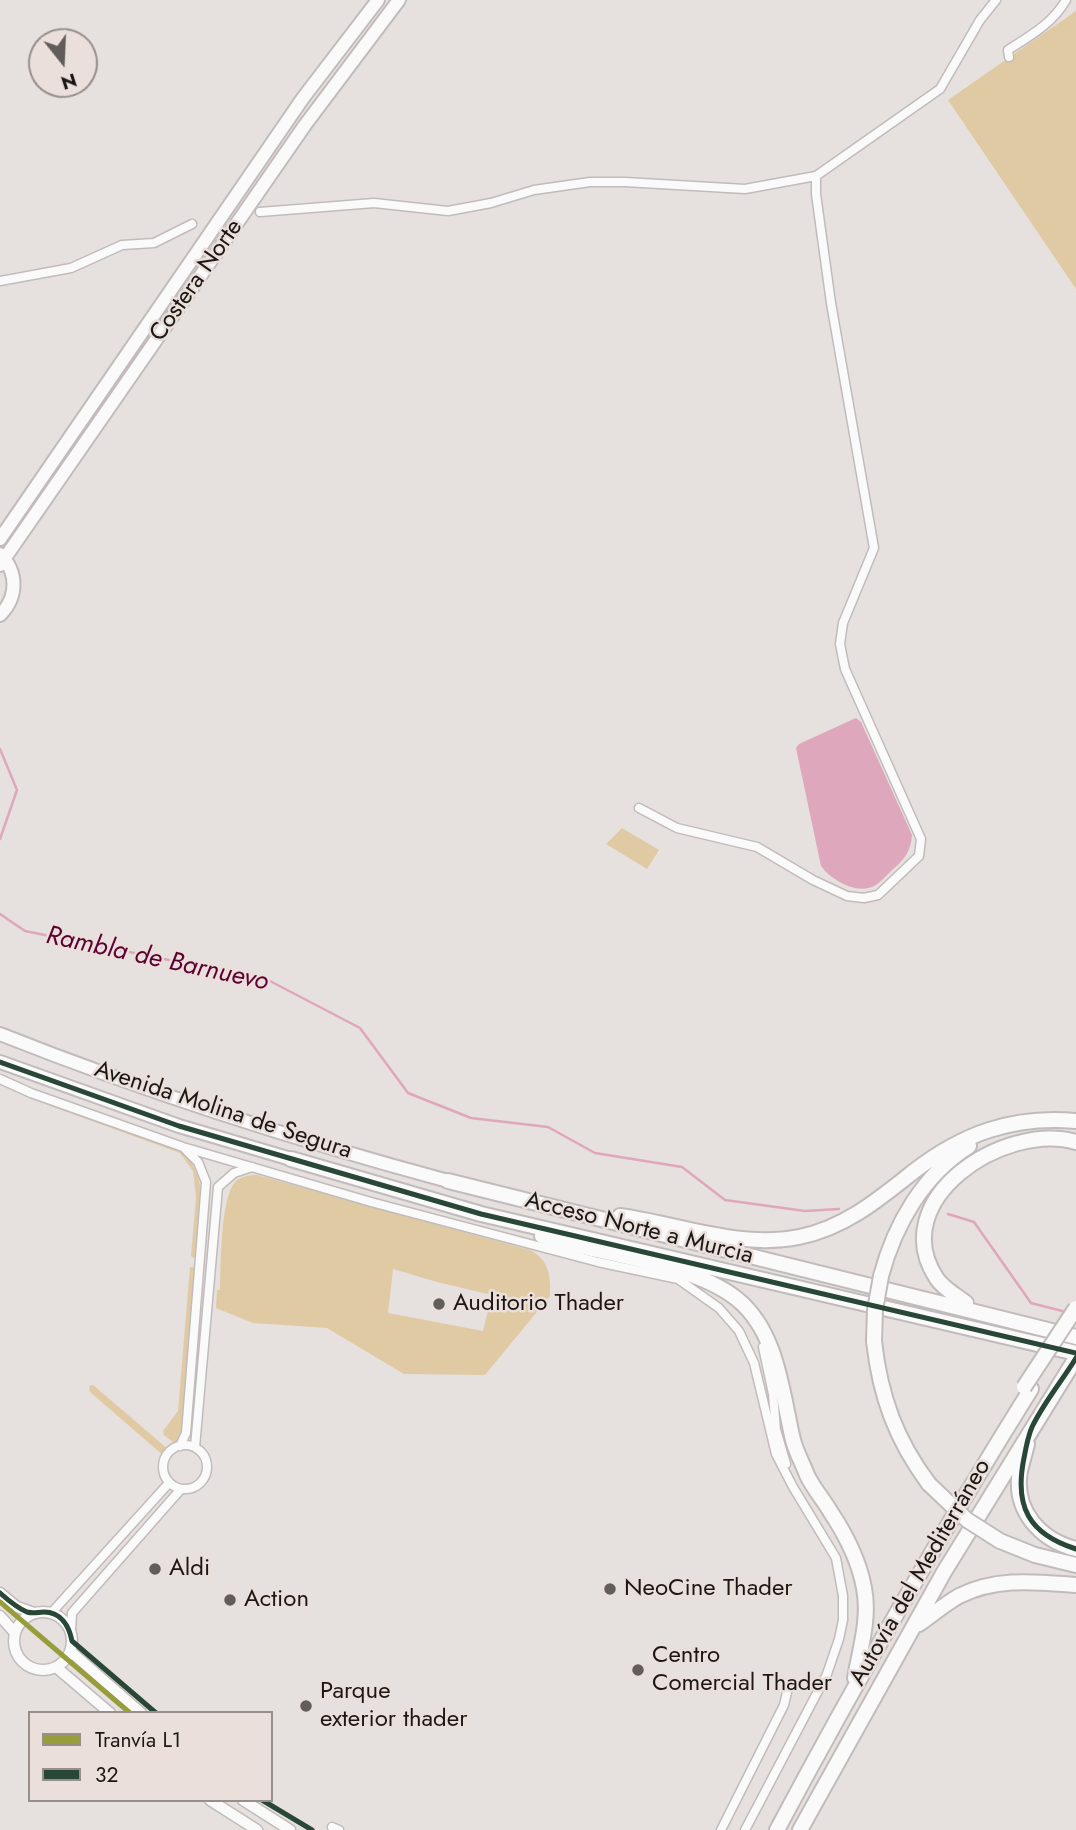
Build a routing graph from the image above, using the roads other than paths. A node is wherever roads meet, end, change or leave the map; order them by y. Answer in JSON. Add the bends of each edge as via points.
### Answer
{"nodes":[{"id":1,"x":379,"y":0,"type":"edge"},
{"id":2,"x":399,"y":0,"type":"edge"},
{"id":3,"x":996,"y":0,"type":"edge"},
{"id":4,"x":1066,"y":0,"type":"edge"},
{"id":5,"x":1009,"y":57,"type":"dead end"},
{"id":6,"x":816,"y":176,"type":"junction"},
{"id":7,"x":260,"y":212,"type":"dead end"},
{"id":8,"x":192,"y":224,"type":"dead end"},
{"id":9,"x":0,"y":281,"type":"edge"},
{"id":10,"x":0,"y":539,"type":"edge"},
{"id":11,"x":2,"y":559,"type":"edge"},
{"id":12,"x":0,"y":615,"type":"edge"},
{"id":13,"x":639,"y":808,"type":"dead end"},
{"id":14,"x":0,"y":1034,"type":"edge"},
{"id":15,"x":0,"y":1062,"type":"edge"},
{"id":16,"x":0,"y":1079,"type":"edge"},
{"id":17,"x":1042,"y":1120,"type":"junction"},
{"id":18,"x":1076,"y":1121,"type":"edge"},
{"id":19,"x":1076,"y":1142,"type":"edge"},
{"id":20,"x":183,"y":1147,"type":"junction"},
{"id":21,"x":291,"y":1159,"type":"joint"},
{"id":22,"x":252,"y":1167,"type":"junction"},
{"id":23,"x":448,"y":1181,"type":"junction"},
{"id":24,"x":581,"y":1210,"type":"junction"},
{"id":25,"x":481,"y":1214,"type":"junction"},
{"id":26,"x":966,"y":1303,"type":"junction"},
{"id":27,"x":1076,"y":1308,"type":"edge"},
{"id":28,"x":752,"y":1316,"type":"junction"},
{"id":29,"x":1076,"y":1323,"type":"edge"},
{"id":30,"x":1076,"y":1330,"type":"edge"},
{"id":31,"x":1076,"y":1337,"type":"edge"},
{"id":32,"x":1076,"y":1353,"type":"edge"},
{"id":33,"x":1076,"y":1358,"type":"edge"},
{"id":34,"x":1028,"y":1388,"type":"junction"},
{"id":35,"x":1031,"y":1428,"type":"junction"},
{"id":36,"x":180,"y":1446,"type":"junction"},
{"id":37,"x":195,"y":1447,"type":"junction"},
{"id":38,"x":169,"y":1483,"type":"junction"},
{"id":39,"x":793,"y":1487,"type":"junction"},
{"id":40,"x":181,"y":1489,"type":"junction"},
{"id":41,"x":1076,"y":1549,"type":"edge"},
{"id":42,"x":1076,"y":1565,"type":"edge"},
{"id":43,"x":1076,"y":1585,"type":"edge"},
{"id":44,"x":0,"y":1592,"type":"edge"},
{"id":45,"x":34,"y":1614,"type":"junction"},
{"id":46,"x":54,"y":1614,"type":"junction"},
{"id":47,"x":0,"y":1616,"type":"edge"},
{"id":48,"x":915,"y":1627,"type":"junction"},
{"id":49,"x":71,"y":1631,"type":"junction"},
{"id":50,"x":15,"y":1633,"type":"junction"},
{"id":51,"x":70,"y":1651,"type":"junction"},
{"id":52,"x":56,"y":1667,"type":"junction"},
{"id":53,"x":855,"y":1678,"type":"junction"},
{"id":54,"x":789,"y":1684,"type":"dead end"},
{"id":55,"x":848,"y":1699,"type":"junction"},
{"id":56,"x":108,"y":1711,"type":"edge"},
{"id":57,"x":139,"y":1711,"type":"edge"},
{"id":58,"x":213,"y":1802,"type":"edge"},
{"id":59,"x":246,"y":1802,"type":"edge"},
{"id":60,"x":257,"y":1830,"type":"edge"},
{"id":61,"x":290,"y":1830,"type":"edge"},
{"id":62,"x":721,"y":1830,"type":"edge"},
{"id":63,"x":745,"y":1830,"type":"edge"},
{"id":64,"x":778,"y":1830,"type":"edge"},
{"id":65,"x":800,"y":1830,"type":"edge"}],
"edges":[{"from":1,"to":10,"type":"main road","name":"Costera Norte","via":[[303,98]]},
{"from":2,"to":11,"type":"main road","name":"Costera Norte","via":[[304,125]]},
{"from":3,"to":6,"type":"street","via":[[940,89]]},
{"from":4,"to":5,"type":"street","via":[[1047,23],[1008,50]]},
{"from":6,"to":7,"type":"street","via":[[744,189],[579,184],[448,211],[373,203]]},
{"from":6,"to":13,"type":"street","via":[[831,303],[874,548],[843,623],[840,644],[845,668],[921,839],[919,856],[878,895],[847,896],[757,846],[677,828]]},
{"from":8,"to":9,"type":"street","via":[[154,243],[122,245],[71,268]]},
{"from":11,"to":12,"type":"main road","via":[[13,576],[14,590]]},
{"from":14,"to":23,"type":"main road","name":"Avenida Molina de Segura","via":[[131,1083]]},
{"from":15,"to":21,"type":"main road","name":"Avenida Molina de Segura","via":[[179,1126]]},
{"from":16,"to":20,"type":"street","name":"Avenida Molina de Segura"},
{"from":17,"to":18,"type":"highway"},
{"from":17,"to":24,"type":"highway","via":[[997,1127],[959,1142],[847,1219],[798,1237],[732,1238]]},
{"from":17,"to":42,"type":"highway","bridge":true,"via":[[979,1140],[935,1173],[899,1226],[881,1276],[874,1341],[893,1424],[929,1484],[967,1520],[1000,1542]]},
{"from":19,"to":26,"type":"highway","via":[[1052,1138],[1008,1145],[970,1164],[939,1196],[924,1232],[924,1250],[939,1282]]},
{"from":20,"to":22,"type":"street","name":"Avenida Molina de Segura"},
{"from":20,"to":36,"type":"street","via":[[198,1162],[206,1182],[186,1433]]},
{"from":21,"to":25,"type":"highway","name":"Acceso Norte a Murcia"},
{"from":22,"to":37,"type":"street","via":[[234,1173],[218,1186]]},
{"from":22,"to":39,"type":"street","name":"Avenida Molina de Segura","via":[[598,1262],[678,1279],[719,1308],[739,1331],[754,1363],[776,1454]]},
{"from":23,"to":24,"type":"highway"},
{"from":23,"to":31,"type":"highway","name":"Acceso Norte a Murcia"},
{"from":24,"to":26,"type":"highway"},
{"from":25,"to":28,"type":"highway","via":[[561,1242],[694,1275],[722,1288]]},
{"from":25,"to":32,"type":"highway","name":"Acceso Norte a Murcia"},
{"from":26,"to":30,"type":"highway"},
{"from":27,"to":34,"type":"highway","bridge":true},
{"from":28,"to":39,"type":"street","via":[[766,1356],[776,1430]]},
{"from":28,"to":53,"type":"highway","via":[[778,1367],[794,1442],[809,1479],[859,1561],[866,1623]]},
{"from":29,"to":34,"type":"highway","name":"Autovía del Mediterráneo"},
{"from":33,"to":35,"type":"highway","name":"Autovía del Mediterráneo"},
{"from":34,"to":53,"type":"highway","via":[[967,1478]]},
{"from":34,"to":55,"type":"highway","name":"Autovía del Mediterráneo"},
{"from":35,"to":41,"type":"highway","via":[[1020,1471],[1023,1509],[1041,1533]]},
{"from":35,"to":48,"type":"highway","name":"Autovía del Mediterráneo"},
{"from":36,"to":37,"type":"street"},
{"from":36,"to":38,"type":"street","via":[[164,1461]]},
{"from":37,"to":40,"type":"street","via":[[205,1458],[207,1473],[197,1487]]},
{"from":38,"to":40,"type":"street"},
{"from":38,"to":46,"type":"street"},
{"from":39,"to":63,"type":"street","via":[[836,1558],[843,1620],[827,1674]]},
{"from":40,"to":49,"type":"street","via":[[72,1613]]},
{"from":43,"to":48,"type":"highway","via":[[1022,1582],[983,1587],[958,1597]]},
{"from":44,"to":45,"type":"street"},
{"from":45,"to":46,"type":"street"},
{"from":45,"to":50,"type":"street","via":[[20,1623]]},
{"from":46,"to":49,"type":"street"},
{"from":47,"to":50,"type":"street"},
{"from":48,"to":65,"type":"highway","name":"Autovía del Mediterráneo"},
{"from":49,"to":51,"type":"street"},
{"from":50,"to":52,"type":"street","via":[[16,1651],[29,1666],[39,1670]]},
{"from":51,"to":52,"type":"street"},
{"from":51,"to":57,"type":"street"},
{"from":52,"to":56,"type":"street"},
{"from":53,"to":55,"type":"highway"},
{"from":54,"to":62,"type":"street","via":[[785,1706]]},
{"from":55,"to":64,"type":"highway","name":"Autovía del Mediterráneo"},
{"from":58,"to":60,"type":"street"},
{"from":59,"to":61,"type":"street"}]}
